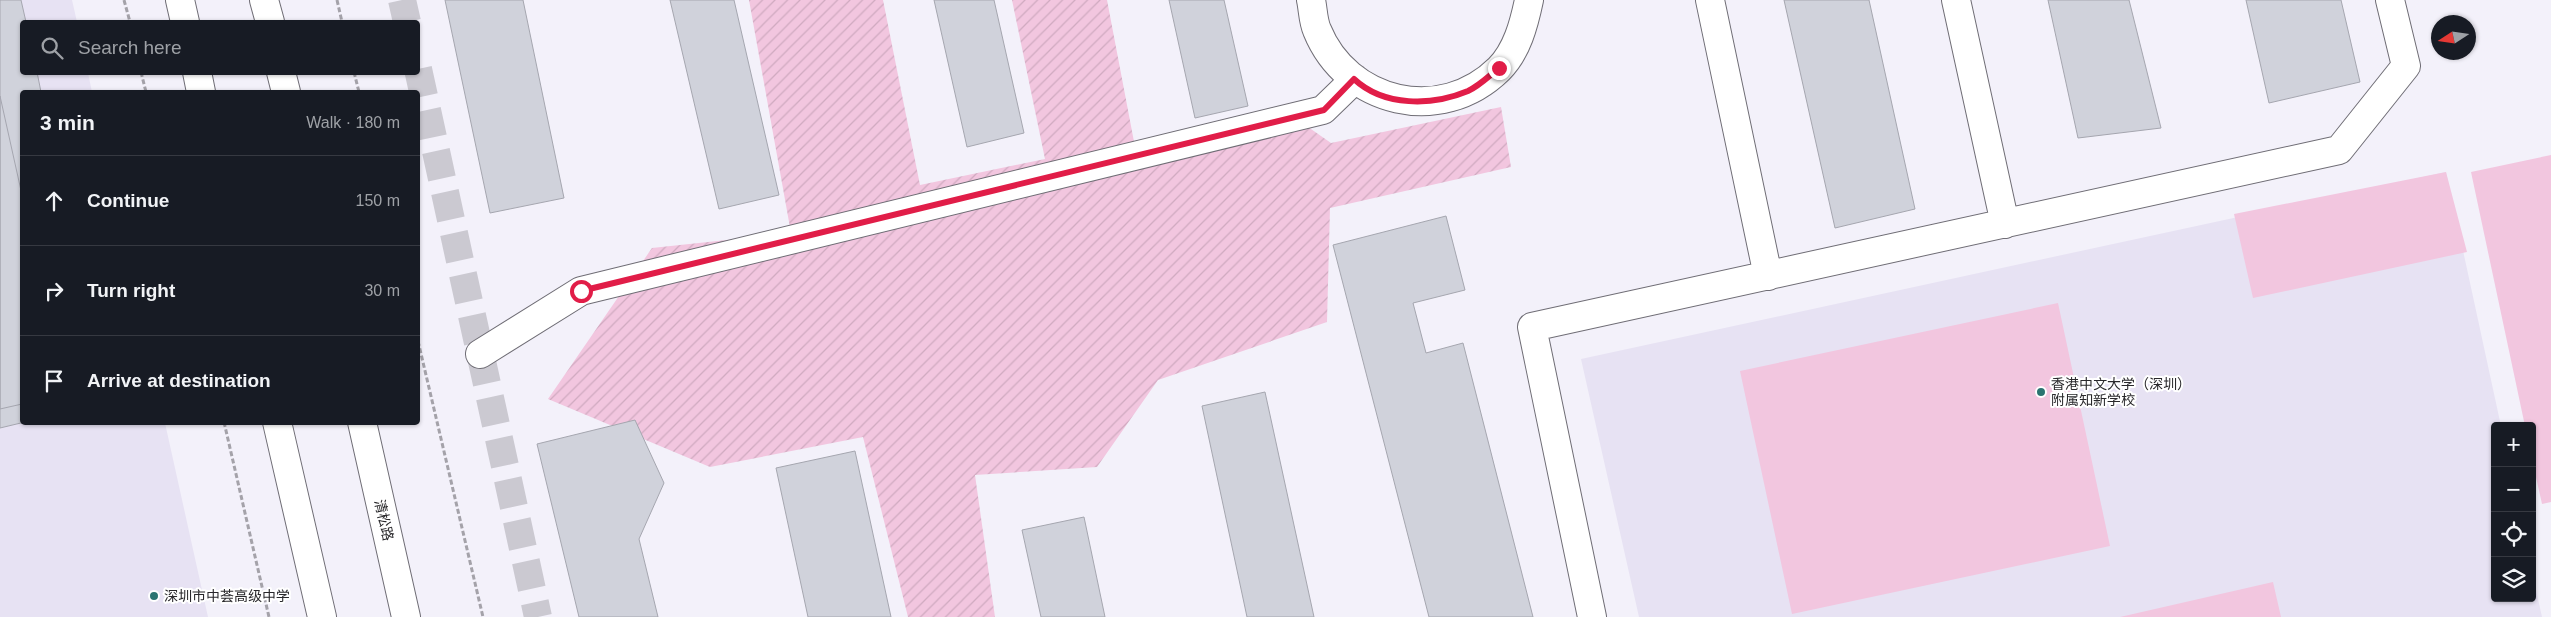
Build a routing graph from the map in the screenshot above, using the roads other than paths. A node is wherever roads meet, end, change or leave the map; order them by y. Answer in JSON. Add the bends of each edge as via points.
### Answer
{"nodes":[{"id":1,"x":180,"y":0,"type":"edge"},
{"id":2,"x":264,"y":0,"type":"edge"},
{"id":3,"x":1311,"y":0,"type":"edge"},
{"id":4,"x":1529,"y":0,"type":"edge"},
{"id":5,"x":1710,"y":0,"type":"edge"},
{"id":6,"x":1956,"y":0,"type":"edge"},
{"id":7,"x":2390,"y":0,"type":"edge"},
{"id":8,"x":185,"y":20,"type":"edge"},
{"id":9,"x":269,"y":20,"type":"edge"},
{"id":10,"x":197,"y":75,"type":"edge"},
{"id":11,"x":282,"y":75,"type":"edge"},
{"id":12,"x":1354,"y":79,"type":"junction"},
{"id":13,"x":200,"y":90,"type":"edge"},
{"id":14,"x":286,"y":90,"type":"edge"},
{"id":15,"x":2005,"y":224,"type":"junction"},
{"id":16,"x":1768,"y":276,"type":"junction"},
{"id":17,"x":480,"y":354,"type":"dead end"},
{"id":18,"x":278,"y":425,"type":"edge"},
{"id":19,"x":363,"y":425,"type":"edge"},
{"id":20,"x":322,"y":617,"type":"edge"},
{"id":21,"x":406,"y":617,"type":"edge"},
{"id":22,"x":1592,"y":617,"type":"edge"}],
"edges":[{"from":1,"to":8,"type":"street"},
{"from":2,"to":9,"type":"street"},
{"from":3,"to":12,"type":"street","via":[[1316,29],[1334,62]]},
{"from":4,"to":12,"type":"street","via":[[1520,37],[1504,61],[1469,90],[1434,101],[1397,100],[1362,86]]},
{"from":5,"to":16,"type":"street"},
{"from":6,"to":15,"type":"street"},
{"from":7,"to":15,"type":"street","via":[[2406,66],[2339,150]]},
{"from":10,"to":13,"type":"street"},
{"from":11,"to":14,"type":"street"},
{"from":12,"to":17,"type":"street","via":[[1324,110],[581,291]]},
{"from":15,"to":16,"type":"street"},
{"from":16,"to":22,"type":"street","via":[[1532,328]]},
{"from":18,"to":20,"type":"street"},
{"from":19,"to":21,"type":"street","name":"清松路"}]}
